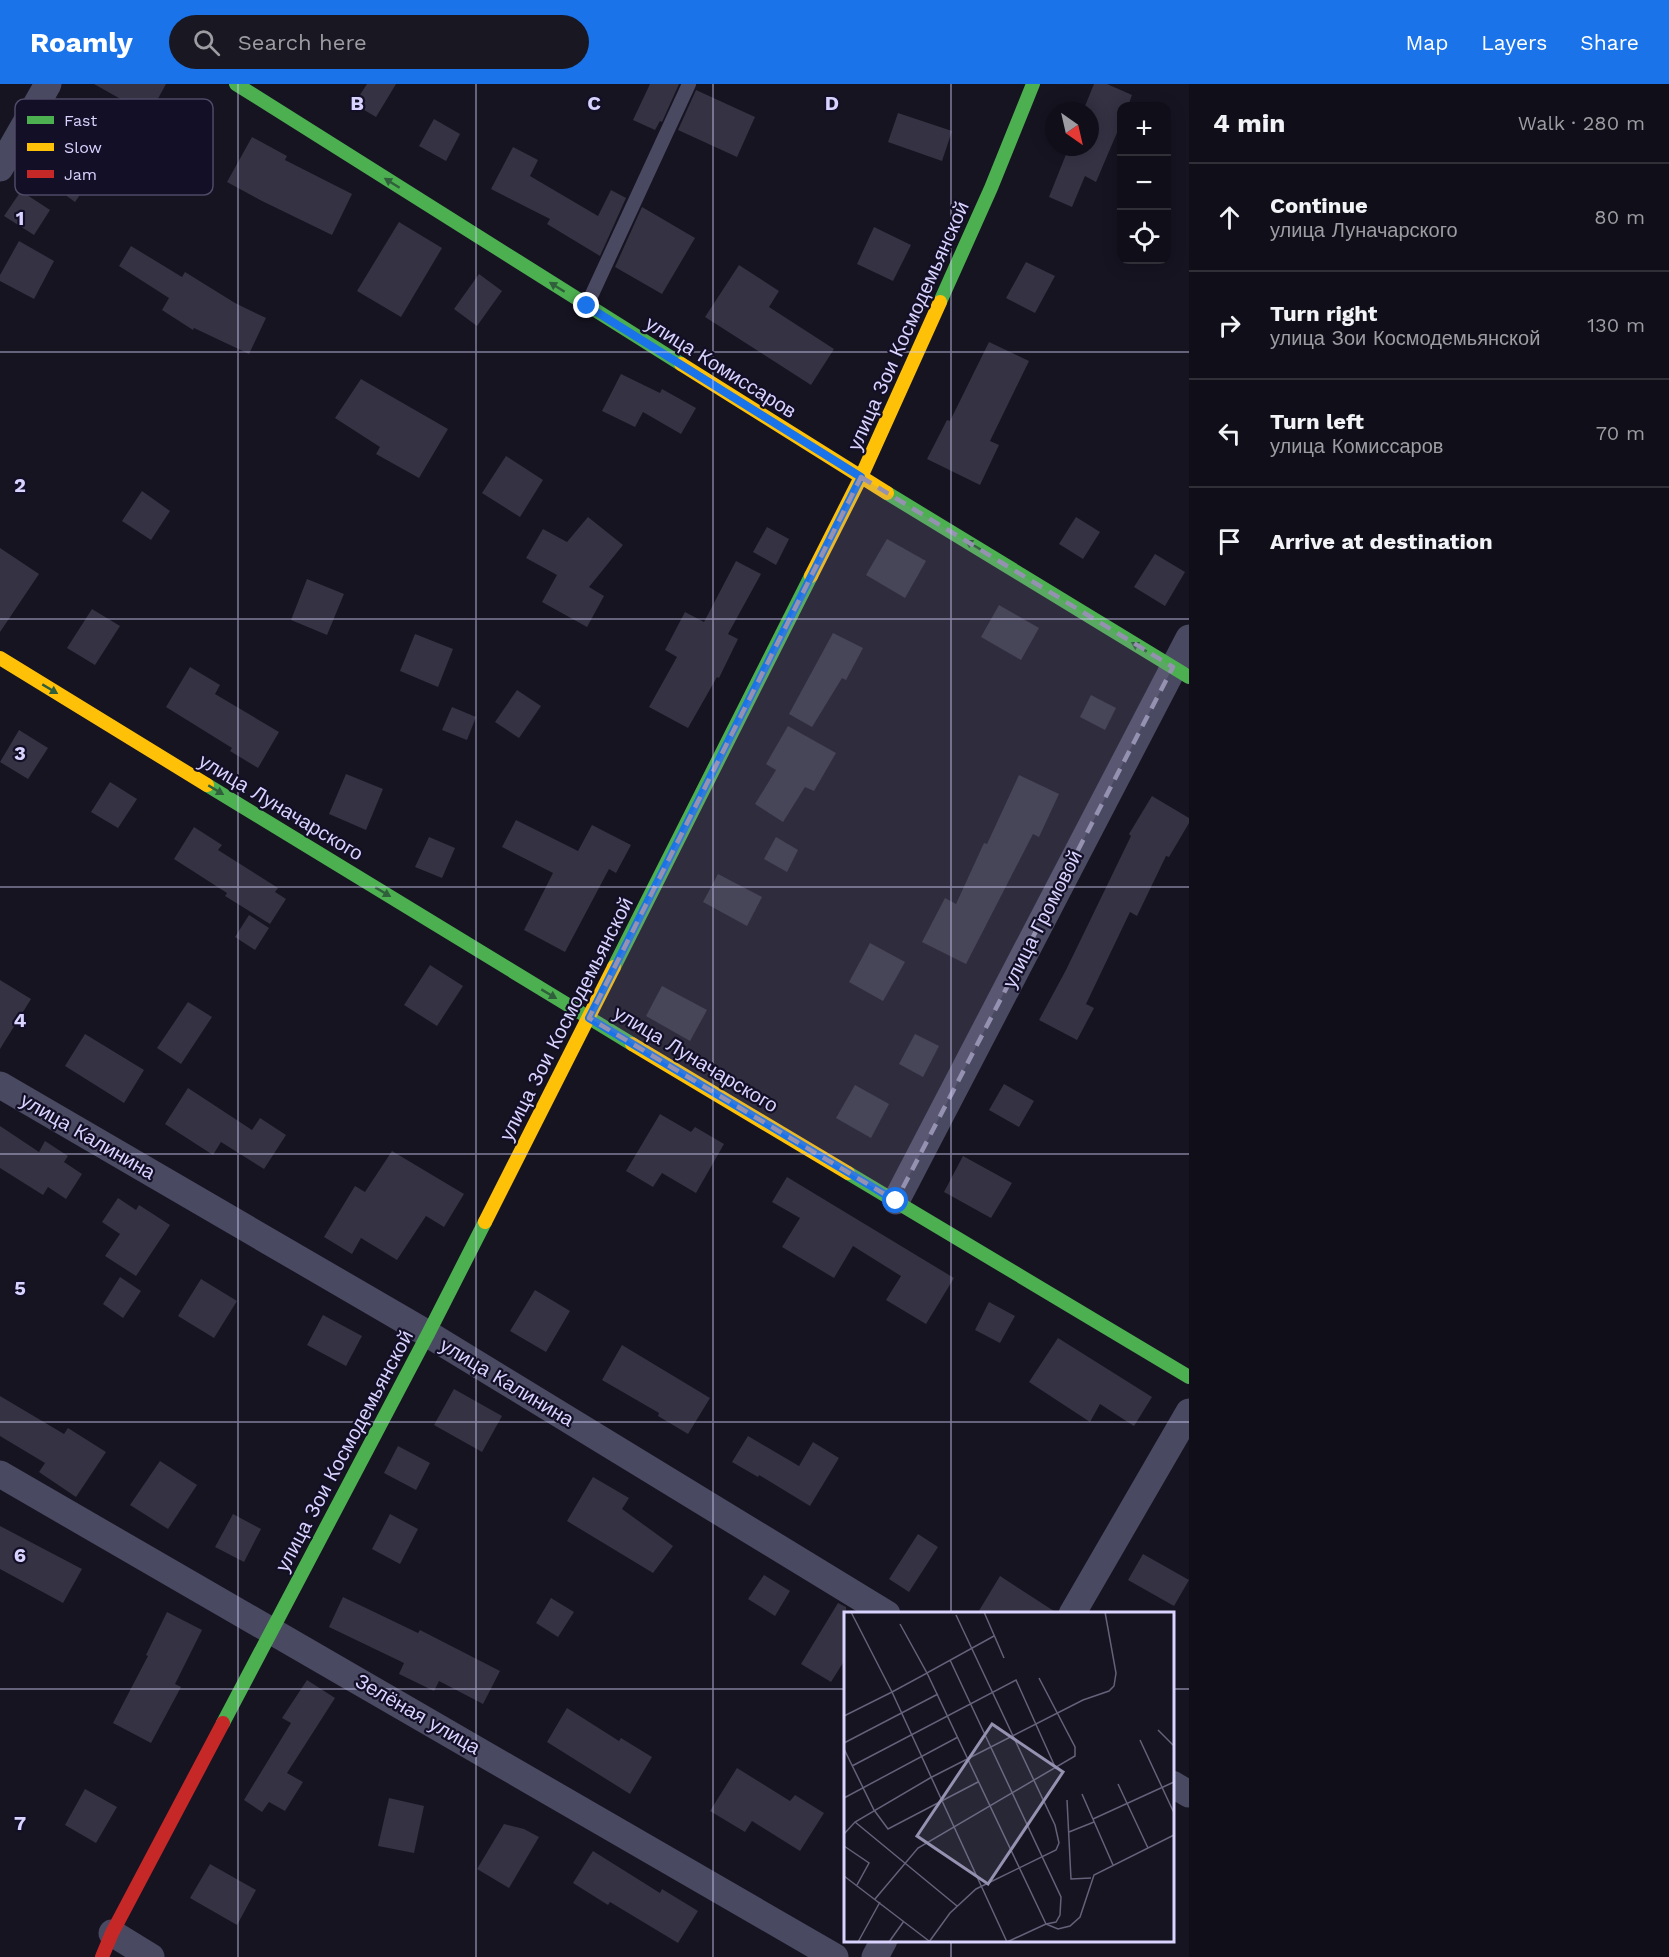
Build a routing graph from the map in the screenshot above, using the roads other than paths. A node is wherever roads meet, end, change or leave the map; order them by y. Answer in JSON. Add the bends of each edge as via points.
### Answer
{"nodes":[{"id":1,"x":48,"y":84,"type":"edge"},
{"id":2,"x":236,"y":84,"type":"edge"},
{"id":3,"x":689,"y":84,"type":"edge"},
{"id":4,"x":1033,"y":84,"type":"edge"},
{"id":5,"x":39,"y":99,"type":"edge"},
{"id":6,"x":15,"y":142,"type":"edge"},
{"id":7,"x":0,"y":168,"type":"edge"},
{"id":8,"x":587,"y":306,"type":"junction"},
{"id":9,"x":861,"y":477,"type":"junction"},
{"id":10,"x":1189,"y":638,"type":"edge"},
{"id":11,"x":0,"y":658,"type":"edge"},
{"id":12,"x":1181,"y":672,"type":"edge"},
{"id":13,"x":589,"y":1018,"type":"junction"},
{"id":14,"x":0,"y":1085,"type":"edge"},
{"id":15,"x":896,"y":1201,"type":"junction"},
{"id":16,"x":428,"y":1334,"type":"junction"},
{"id":17,"x":1189,"y":1377,"type":"edge"},
{"id":18,"x":1189,"y":1412,"type":"edge"},
{"id":19,"x":0,"y":1474,"type":"edge"},
{"id":20,"x":883,"y":1612,"type":"edge"},
{"id":21,"x":1073,"y":1612,"type":"edge"},
{"id":22,"x":271,"y":1629,"type":"junction"},
{"id":23,"x":1174,"y":1785,"type":"edge"},
{"id":24,"x":1189,"y":1794,"type":"edge"},
{"id":25,"x":883,"y":1942,"type":"edge"},
{"id":26,"x":107,"y":1945,"type":"edge"},
{"id":27,"x":151,"y":1957,"type":"edge"},
{"id":28,"x":835,"y":1957,"type":"edge"},
{"id":29,"x":875,"y":1957,"type":"edge"}],
"edges":[{"from":1,"to":5,"type":"street"},
{"from":8,"to":2,"type":"main road","name":"улица Комиссаров","one_way":true},
{"from":3,"to":8,"type":"lane"},
{"from":4,"to":9,"type":"main road","name":"улица Зои Космодемьянской","via":[[991,188]]},
{"from":6,"to":7,"type":"street"},
{"from":8,"to":9,"type":"main road","name":"улица Комиссаров"},
{"from":12,"to":9,"type":"main road","name":"улица Комиссаров","one_way":true},
{"from":9,"to":13,"type":"main road","name":"улица Зои Космодемьянской"},
{"from":10,"to":12,"type":"street","name":"улица Громовой"},
{"from":11,"to":13,"type":"main road","name":"улица Луначарского","one_way":true},
{"from":12,"to":15,"type":"street","name":"улица Громовой"},
{"from":13,"to":15,"type":"main road","name":"улица Луначарского"},
{"from":13,"to":16,"type":"main road","name":"улица Зои Космодемьянской"},
{"from":14,"to":16,"type":"street","name":"улица Калинина"},
{"from":15,"to":17,"type":"main road","name":"улица Луначарского"},
{"from":16,"to":20,"type":"street","name":"улица Калинина"},
{"from":16,"to":22,"type":"main road","name":"улица Зои Космодемьянской"},
{"from":18,"to":21,"type":"street"},
{"from":19,"to":22,"type":"street","name":"Зелёная улица"},
{"from":22,"to":26,"type":"main road","name":"улица Зои Космодемьянской"},
{"from":22,"to":28,"type":"street","name":"Зелёная улица"},
{"from":23,"to":24,"type":"street"},
{"from":25,"to":29,"type":"street"},
{"from":26,"to":27,"type":"street"}]}
